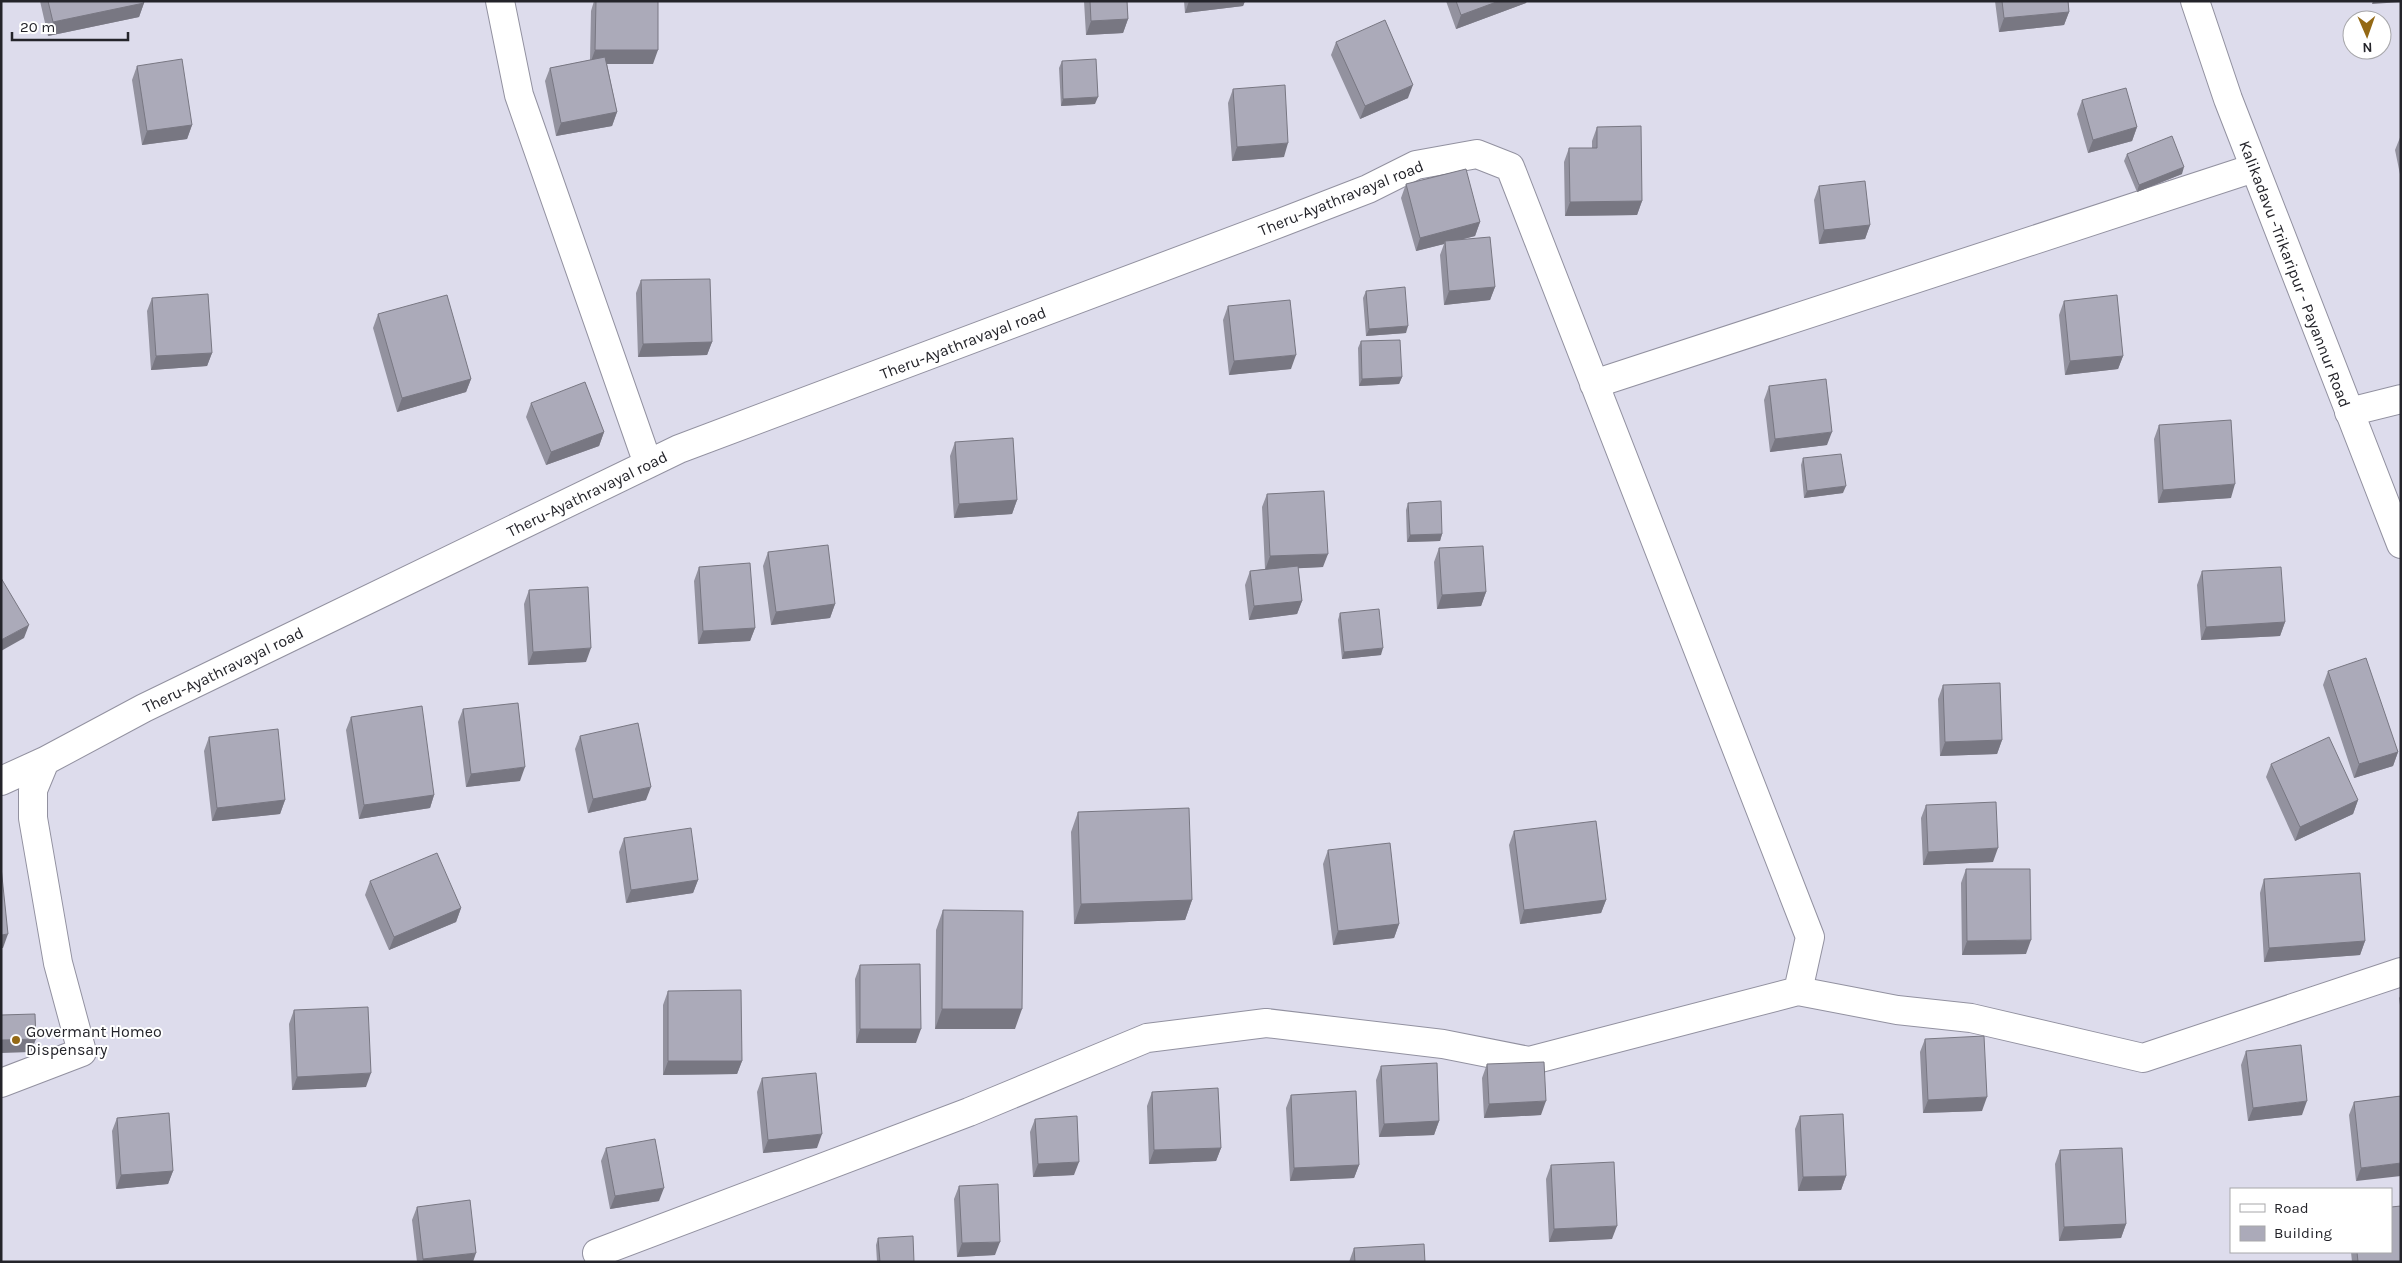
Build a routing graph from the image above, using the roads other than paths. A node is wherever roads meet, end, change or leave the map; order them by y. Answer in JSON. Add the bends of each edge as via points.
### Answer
{"nodes":[{"id":1,"x":500,"y":1,"type":"edge"},
{"id":2,"x":2195,"y":1,"type":"edge"},
{"id":3,"x":2254,"y":168,"type":"junction"},
{"id":4,"x":1594,"y":384,"type":"junction"},
{"id":5,"x":2401,"y":399,"type":"edge"},
{"id":6,"x":2349,"y":412,"type":"junction"},
{"id":7,"x":648,"y":464,"type":"junction"},
{"id":8,"x":2401,"y":544,"type":"edge"},
{"id":9,"x":45,"y":761,"type":"junction"},
{"id":10,"x":1,"y":781,"type":"edge"},
{"id":11,"x":2401,"y":972,"type":"edge"},
{"id":12,"x":1798,"y":991,"type":"junction"},
{"id":13,"x":1,"y":1083,"type":"edge"},
{"id":14,"x":597,"y":1253,"type":"dead end"}],
"edges":[{"from":1,"to":7,"type":"street","via":[[519,95]]},
{"from":2,"to":3,"type":"street","name":"Kalikadavu -Trikaripur - Payannur Road"},
{"from":3,"to":4,"type":"street"},
{"from":3,"to":6,"type":"street","name":"Kalikadavu -Trikaripur - Payannur Road"},
{"from":4,"to":7,"type":"street","name":"Theru-Ayathravayal road","via":[[1510,167],[1477,154],[1416,165],[1368,189],[680,449]]},
{"from":4,"to":12,"type":"street","via":[[1810,937]]},
{"from":5,"to":6,"type":"street"},
{"from":6,"to":8,"type":"street","name":"Kalikadavu -Trikaripur - Payannur Road"},
{"from":7,"to":9,"type":"street","name":"Theru-Ayathravayal road","via":[[144,708]]},
{"from":9,"to":10,"type":"street","name":"Theru-Ayathravayal road"},
{"from":9,"to":13,"type":"street","via":[[33,790],[33,818],[58,963],[82,1052]]},
{"from":11,"to":12,"type":"street","via":[[2143,1058],[1971,1018],[1897,1010]]},
{"from":12,"to":14,"type":"street","via":[[1529,1061],[1443,1044],[1266,1024],[1147,1038],[970,1112]]}]}
